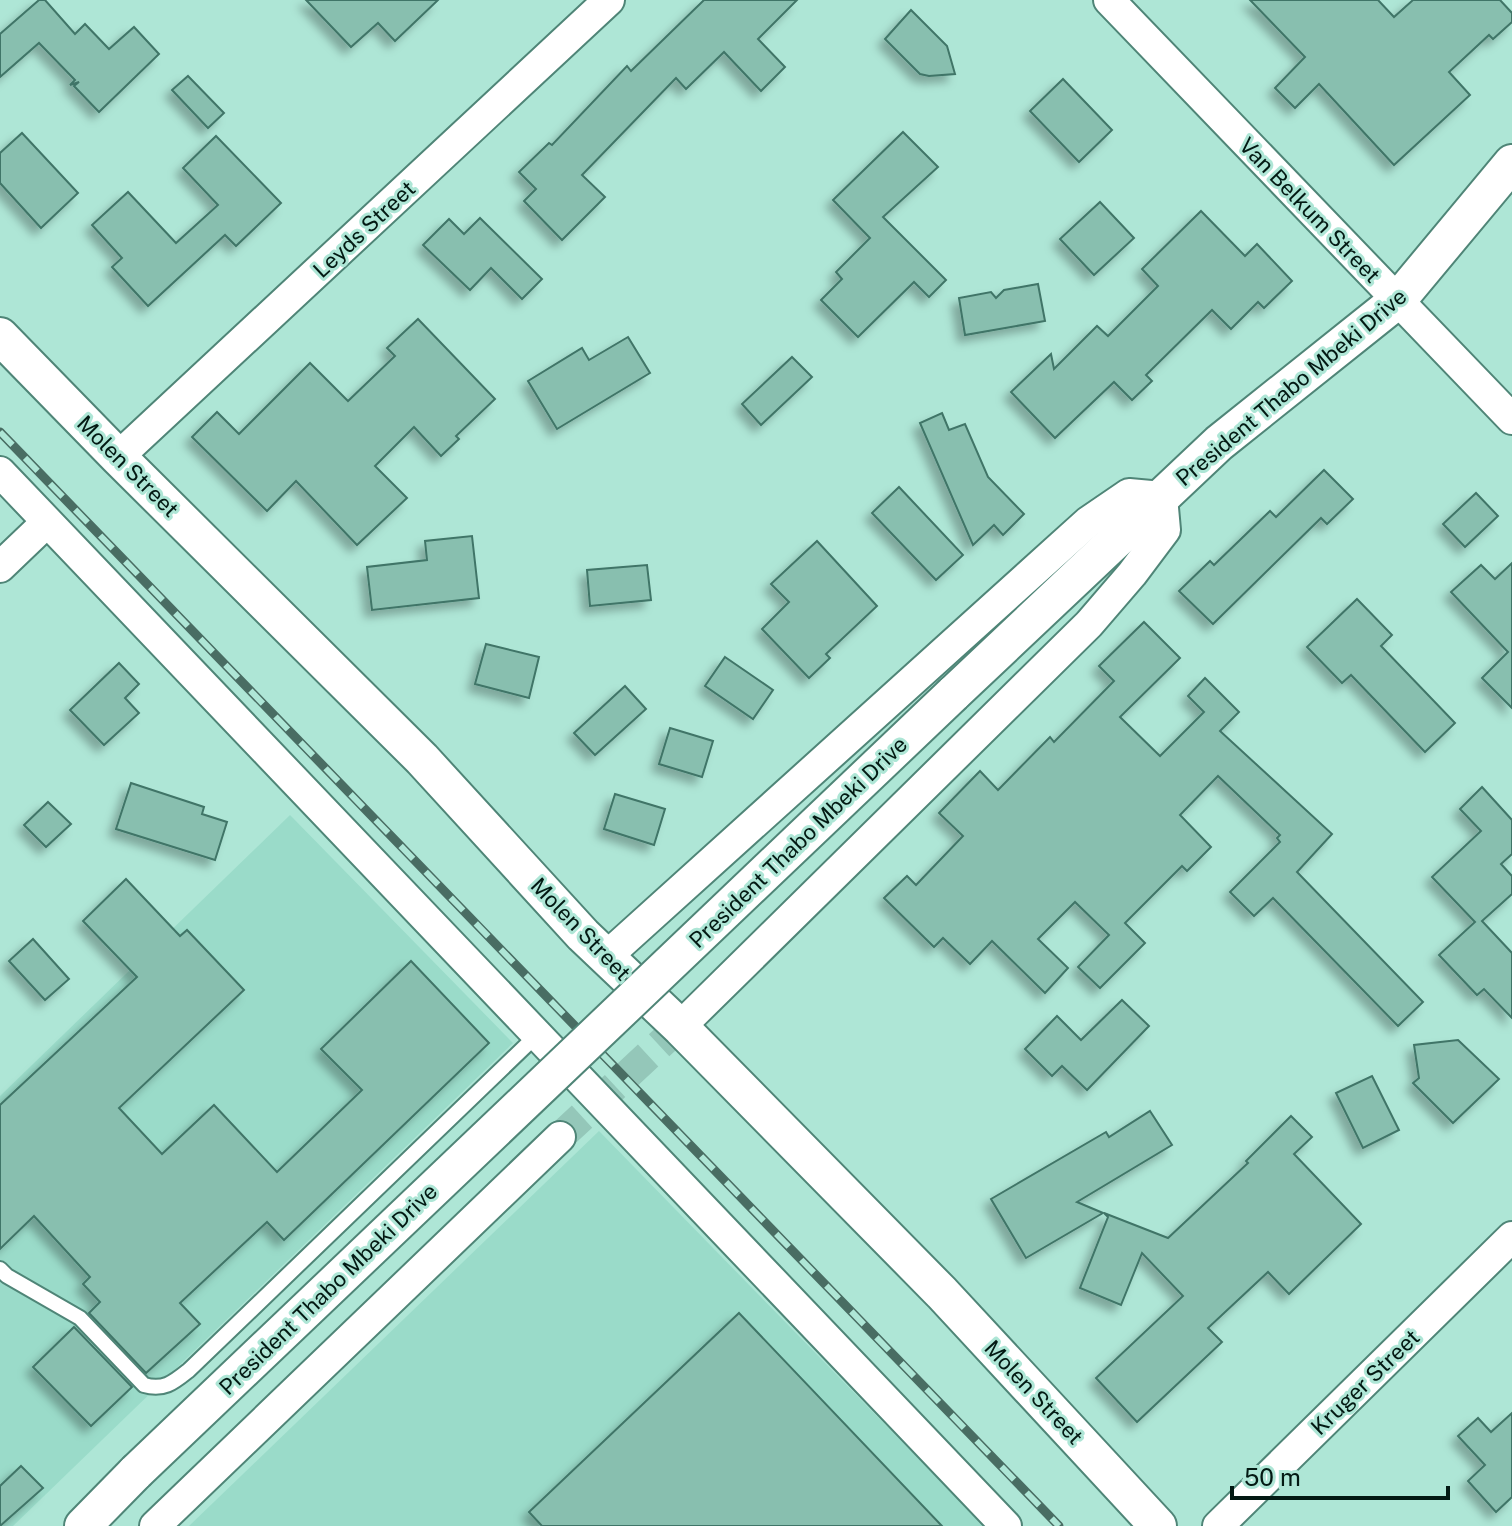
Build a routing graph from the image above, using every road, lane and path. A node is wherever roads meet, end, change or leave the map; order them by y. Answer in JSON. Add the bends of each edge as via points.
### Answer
{"nodes":[{"id":1,"x":609,"y":0,"type":"edge"},
{"id":2,"x":1109,"y":0,"type":"edge"},
{"id":3,"x":1512,"y":163,"type":"edge"},
{"id":4,"x":1398,"y":300,"type":"junction"},
{"id":5,"x":0,"y":336,"type":"edge"},
{"id":6,"x":1512,"y":419,"type":"edge"},
{"id":7,"x":118,"y":457,"type":"junction"},
{"id":8,"x":0,"y":472,"type":"edge"},
{"id":9,"x":1162,"y":497,"type":"junction"},
{"id":10,"x":47,"y":522,"type":"junction"},
{"id":11,"x":0,"y":567,"type":"edge"},
{"id":12,"x":606,"y":957,"type":"junction"},
{"id":13,"x":693,"y":1014,"type":"tunnel mouth"},
{"id":14,"x":538,"y":1034,"type":"junction"},
{"id":15,"x":560,"y":1137,"type":"tunnel mouth"},
{"id":16,"x":1512,"y":1237,"type":"edge"},
{"id":17,"x":0,"y":1269,"type":"edge"},
{"id":18,"x":83,"y":1526,"type":"edge"},
{"id":19,"x":155,"y":1526,"type":"edge"},
{"id":20,"x":1006,"y":1526,"type":"edge"},
{"id":21,"x":1158,"y":1526,"type":"edge"},
{"id":22,"x":1218,"y":1526,"type":"edge"}],
"edges":[{"from":1,"to":7,"type":"street","name":"Leyds Street"},
{"from":2,"to":4,"type":"street","name":"Van Belkum Street"},
{"from":3,"to":4,"type":"street","name":"President Thabo Mbeki Drive"},
{"from":4,"to":6,"type":"street","name":"Van Belkum Street"},
{"from":4,"to":9,"type":"street","name":"President Thabo Mbeki Drive","via":[[1219,443]]},
{"from":5,"to":7,"type":"street","name":"Molen Street"},
{"from":7,"to":12,"type":"street","name":"Molen Street","via":[[422,759]]},
{"from":8,"to":10,"type":"street"},
{"from":9,"to":12,"type":"street","via":[[1129,494],[1088,522]]},
{"from":9,"to":13,"type":"street","via":[[1165,530],[1089,624]]},
{"from":9,"to":18,"type":"street","name":"President Thabo Mbeki Drive","bridge":true},
{"from":10,"to":11,"type":"street"},
{"from":10,"to":14,"type":"street"},
{"from":12,"to":21,"type":"street","name":"Molen Street","via":[[942,1293]]},
{"from":14,"to":17,"type":"lane","via":[[171,1384],[157,1389],[144,1385],[80,1318]]},
{"from":14,"to":20,"type":"street"},
{"from":15,"to":19,"type":"street"},
{"from":16,"to":22,"type":"street","name":"Kruger Street"}]}
